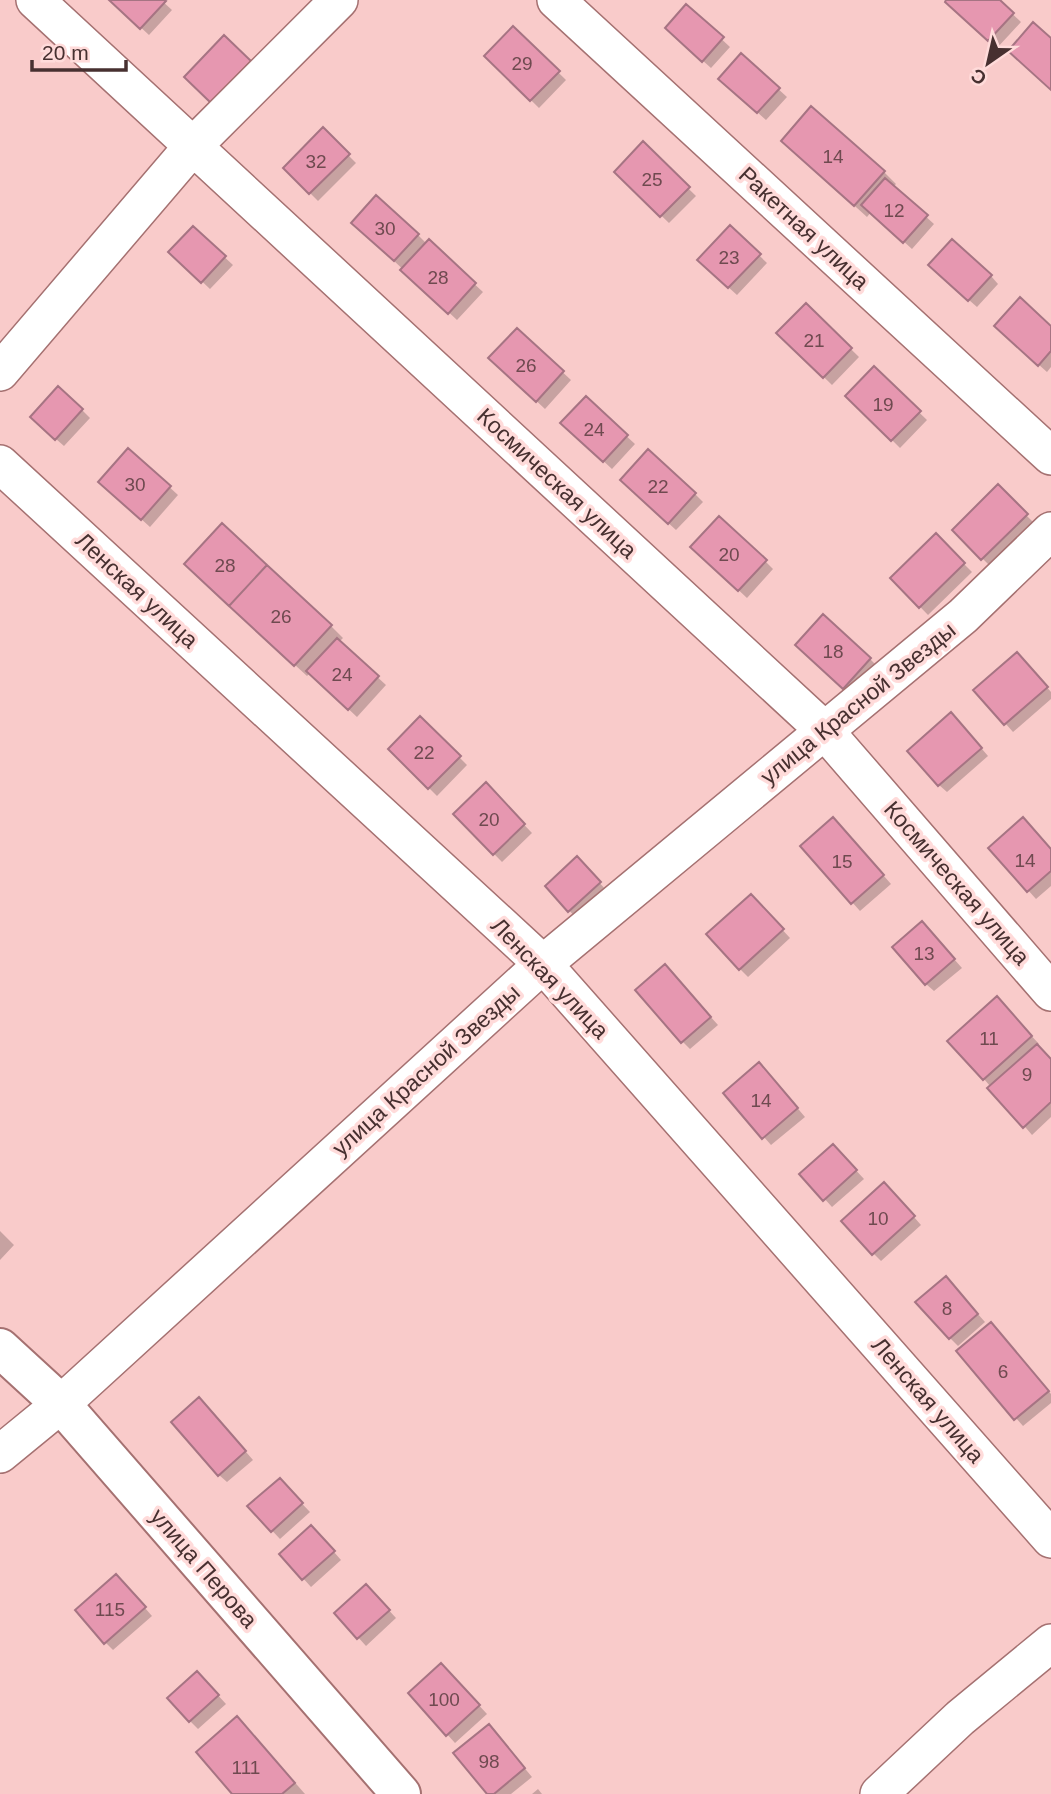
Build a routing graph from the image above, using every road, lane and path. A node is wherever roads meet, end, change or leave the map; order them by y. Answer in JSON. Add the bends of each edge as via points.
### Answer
{"nodes":[{"id":1,"x":35,"y":0,"type":"edge"},
{"id":2,"x":339,"y":0,"type":"edge"},
{"id":3,"x":556,"y":0,"type":"edge"},
{"id":4,"x":193,"y":146,"type":"junction"},
{"id":5,"x":0,"y":372,"type":"edge"},
{"id":6,"x":1051,"y":456,"type":"edge"},
{"id":7,"x":0,"y":464,"type":"edge"},
{"id":8,"x":1051,"y":531,"type":"edge"},
{"id":9,"x":824,"y":730,"type":"junction"},
{"id":10,"x":543,"y":964,"type":"junction"},
{"id":11,"x":1051,"y":992,"type":"edge"},
{"id":12,"x":0,"y":1348,"type":"edge"},
{"id":13,"x":61,"y":1404,"type":"junction"},
{"id":14,"x":0,"y":1454,"type":"edge"},
{"id":15,"x":1051,"y":1539,"type":"edge"},
{"id":16,"x":1051,"y":1643,"type":"edge"},
{"id":17,"x":401,"y":1794,"type":"edge"},
{"id":18,"x":879,"y":1794,"type":"edge"}],
"edges":[{"from":1,"to":4,"type":"street","name":"Космическая улица"},
{"from":2,"to":4,"type":"street"},
{"from":3,"to":6,"type":"street","name":"Ракетная улица"},
{"from":4,"to":5,"type":"street"},
{"from":4,"to":9,"type":"street","name":"Космическая улица"},
{"from":7,"to":10,"type":"street","name":"Ленская улица"},
{"from":8,"to":9,"type":"street","name":"улица Красной Звезды","via":[[963,616]]},
{"from":9,"to":10,"type":"street","name":"улица Красной Звезды"},
{"from":9,"to":11,"type":"street","name":"Космическая улица"},
{"from":10,"to":13,"type":"street","name":"улица Красной Звезды"},
{"from":10,"to":15,"type":"street","name":"Ленская улица"},
{"from":12,"to":13,"type":"main road","name":"улица Перова"},
{"from":13,"to":14,"type":"street","name":"улица Красной Звезды"},
{"from":13,"to":17,"type":"main road","name":"улица Перова"},
{"from":16,"to":18,"type":"street","via":[[960,1718]]}]}
